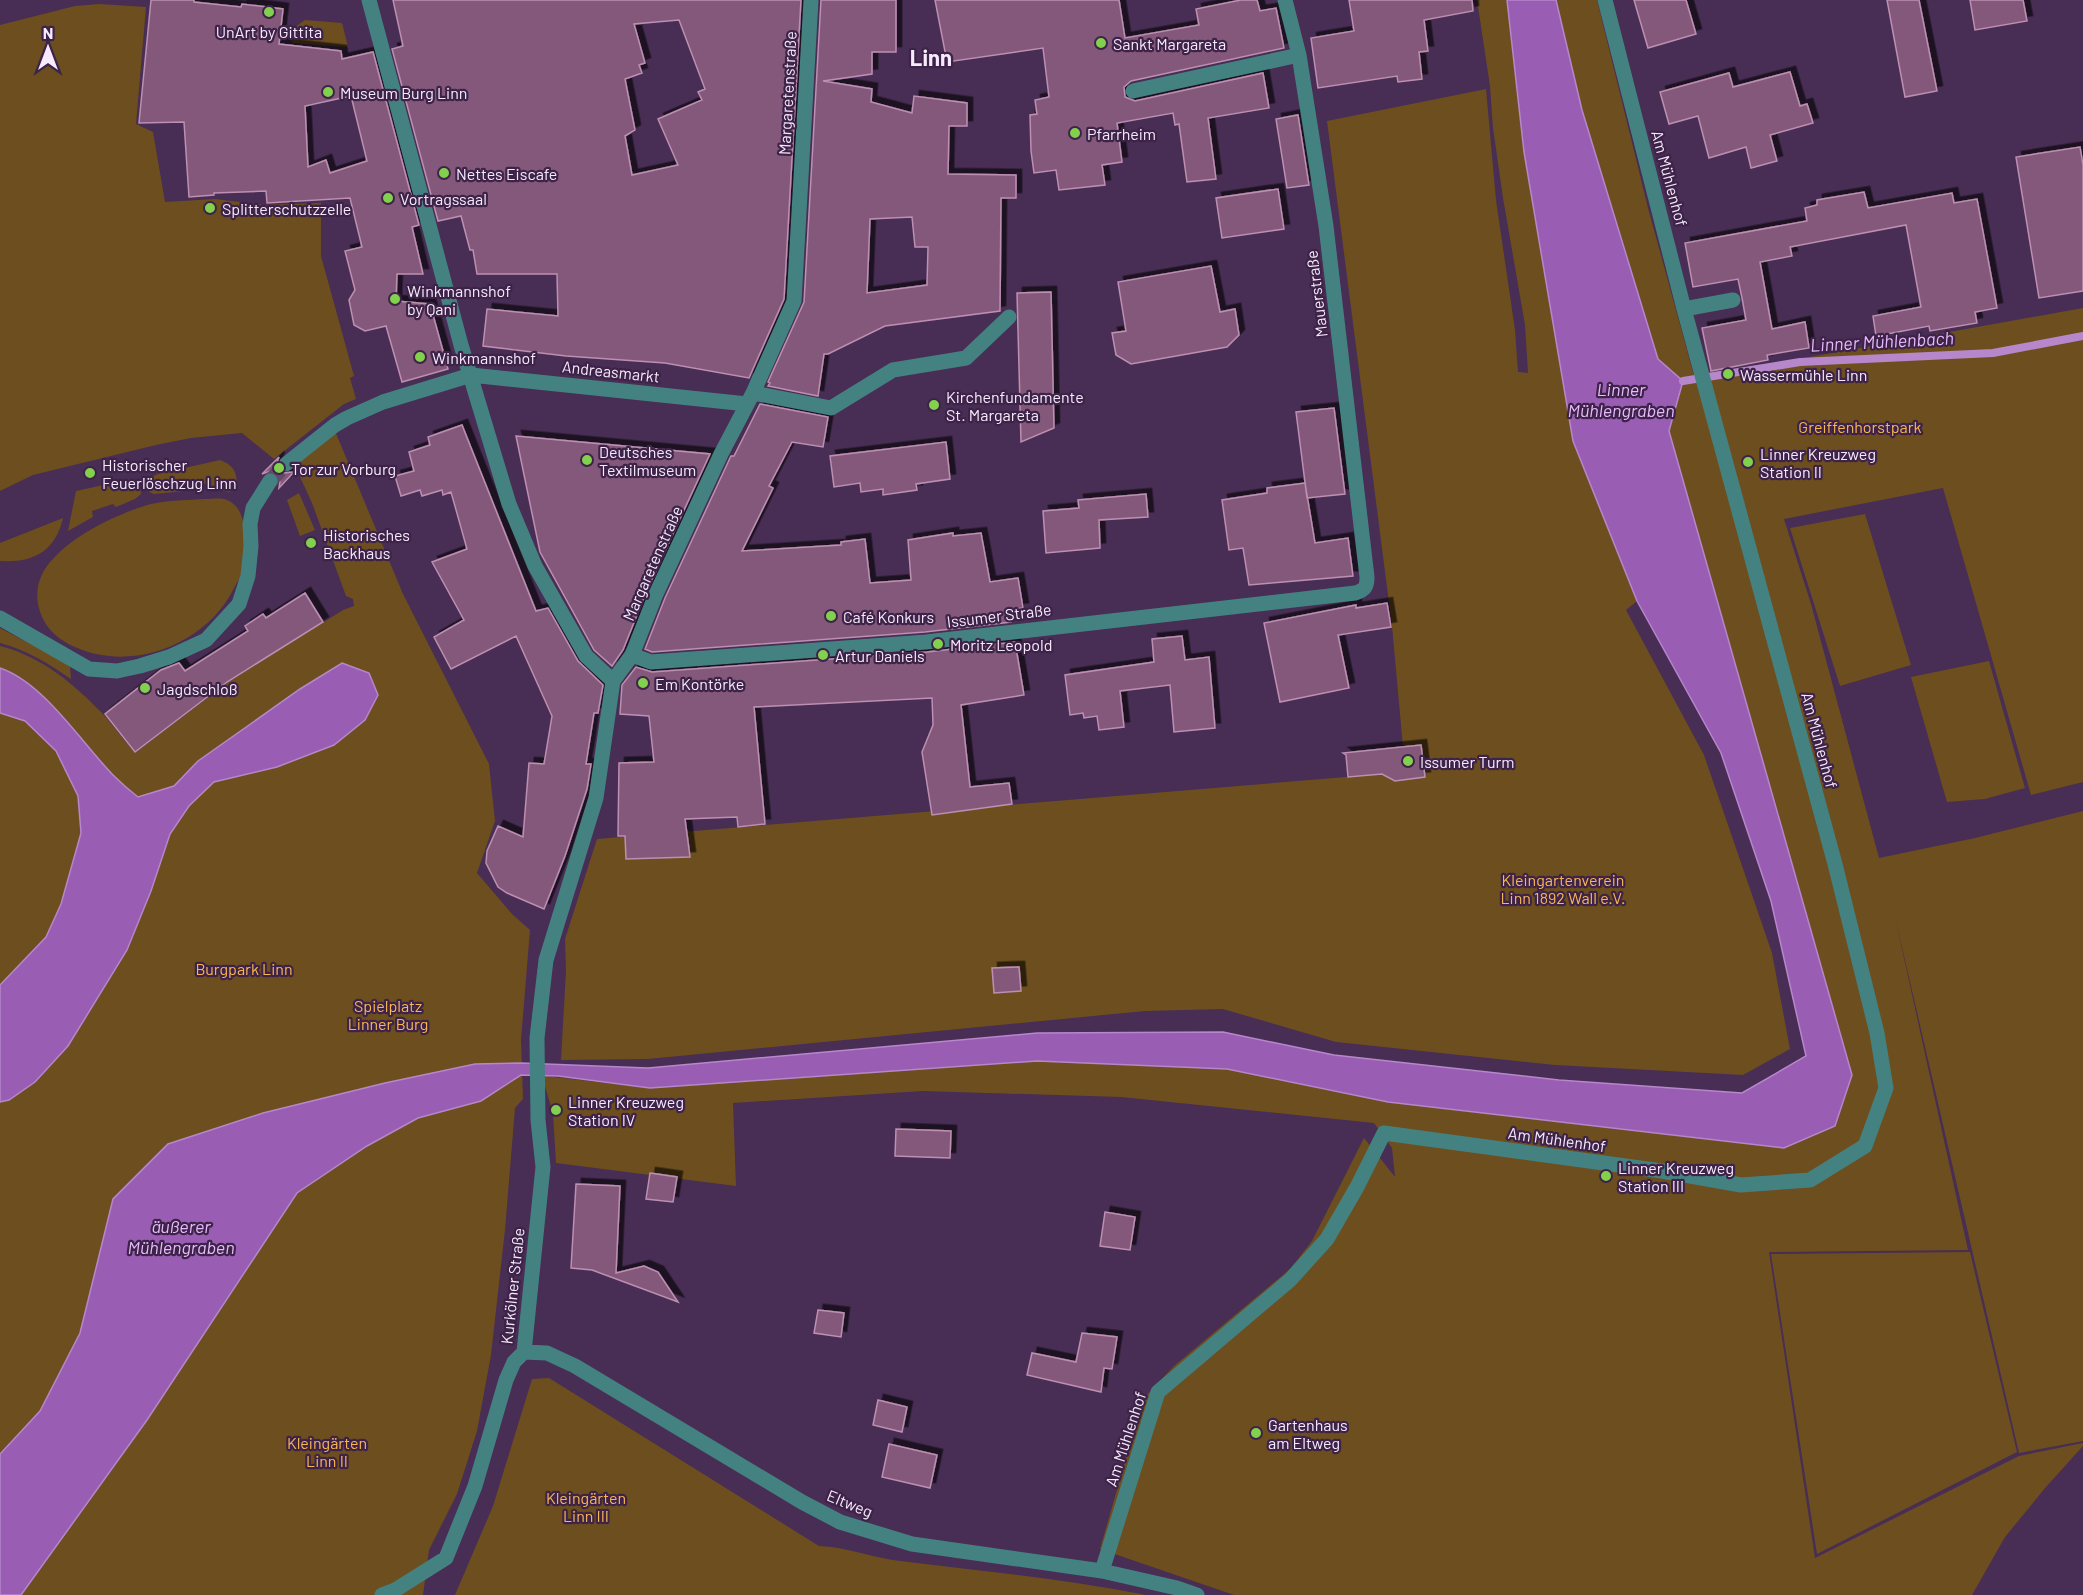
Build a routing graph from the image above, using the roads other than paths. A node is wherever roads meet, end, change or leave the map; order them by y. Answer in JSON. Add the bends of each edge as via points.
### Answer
{"nodes":[{"id":1,"x":369,"y":0,"type":"edge"},
{"id":2,"x":811,"y":0,"type":"edge"},
{"id":3,"x":1285,"y":0,"type":"edge"},
{"id":4,"x":1605,"y":0,"type":"edge"},
{"id":5,"x":1299,"y":55,"type":"junction"},
{"id":6,"x":1133,"y":91,"type":"dead end"},
{"id":7,"x":1733,"y":300,"type":"dead end"},
{"id":8,"x":1684,"y":309,"type":"junction"},
{"id":9,"x":1009,"y":317,"type":"dead end"},
{"id":10,"x":471,"y":375,"type":"junction"},
{"id":11,"x":750,"y":398,"type":"junction"},
{"id":12,"x":287,"y":463,"type":"tunnel mouth"},
{"id":13,"x":270,"y":481,"type":"tunnel mouth"},
{"id":14,"x":1367,"y":585,"type":"joint"},
{"id":15,"x":0,"y":618,"type":"edge"},
{"id":16,"x":632,"y":655,"type":"junction"},
{"id":17,"x":613,"y":681,"type":"junction"},
{"id":18,"x":537,"y":1038,"type":"joint"},
{"id":19,"x":524,"y":1352,"type":"junction"},
{"id":20,"x":1102,"y":1571,"type":"junction"},
{"id":21,"x":382,"y":1595,"type":"edge"},
{"id":22,"x":1197,"y":1595,"type":"edge"}],
"edges":[{"from":1,"to":10,"type":"street"},
{"from":2,"to":11,"type":"street","name":"Margaretenstraße","via":[[794,301]]},
{"from":3,"to":5,"type":"street","name":"Mauerstraße"},
{"from":4,"to":8,"type":"street","name":"Am Mühlenhof"},
{"from":5,"to":6,"type":"street"},
{"from":5,"to":14,"type":"street","name":"Mauerstraße","via":[[1326,226]]},
{"from":7,"to":8,"type":"street"},
{"from":8,"to":20,"type":"street","name":"Am Mühlenhof","via":[[1877,1033],[1886,1088],[1865,1146],[1810,1180],[1741,1185],[1384,1133],[1327,1239],[1290,1280],[1158,1392]]},
{"from":9,"to":11,"type":"street","name":"Andreasmarkt","via":[[966,358],[893,370],[831,408]]},
{"from":10,"to":11,"type":"street","name":"Andreasmarkt"},
{"from":10,"to":12,"type":"street","via":[[383,402],[335,424]]},
{"from":10,"to":17,"type":"street","via":[[509,504],[535,566],[586,656]]},
{"from":11,"to":16,"type":"street","name":"Margaretenstraße","via":[[656,594]]},
{"from":13,"to":15,"type":"street","via":[[253,508],[248,576],[239,604],[206,640],[140,666],[117,671],[89,669]]},
{"from":14,"to":16,"type":"street","name":"Issumer Straße","via":[[1355,593],[926,642],[651,662]]},
{"from":16,"to":17,"type":"street","name":"Margaretenstraße"},
{"from":17,"to":18,"type":"street","name":"Margaretenstraße","via":[[596,798],[546,960]]},
{"from":18,"to":19,"type":"street","name":"Kurkölner Straße","via":[[543,1167]]},
{"from":19,"to":20,"type":"street","name":"Eltweg","via":[[547,1353],[575,1365],[840,1522],[912,1544]]},
{"from":19,"to":21,"type":"street","name":"Kurkölner Straße","via":[[514,1362],[506,1380],[475,1486],[446,1558]]},
{"from":20,"to":22,"type":"street","name":"Eltweg"}]}
